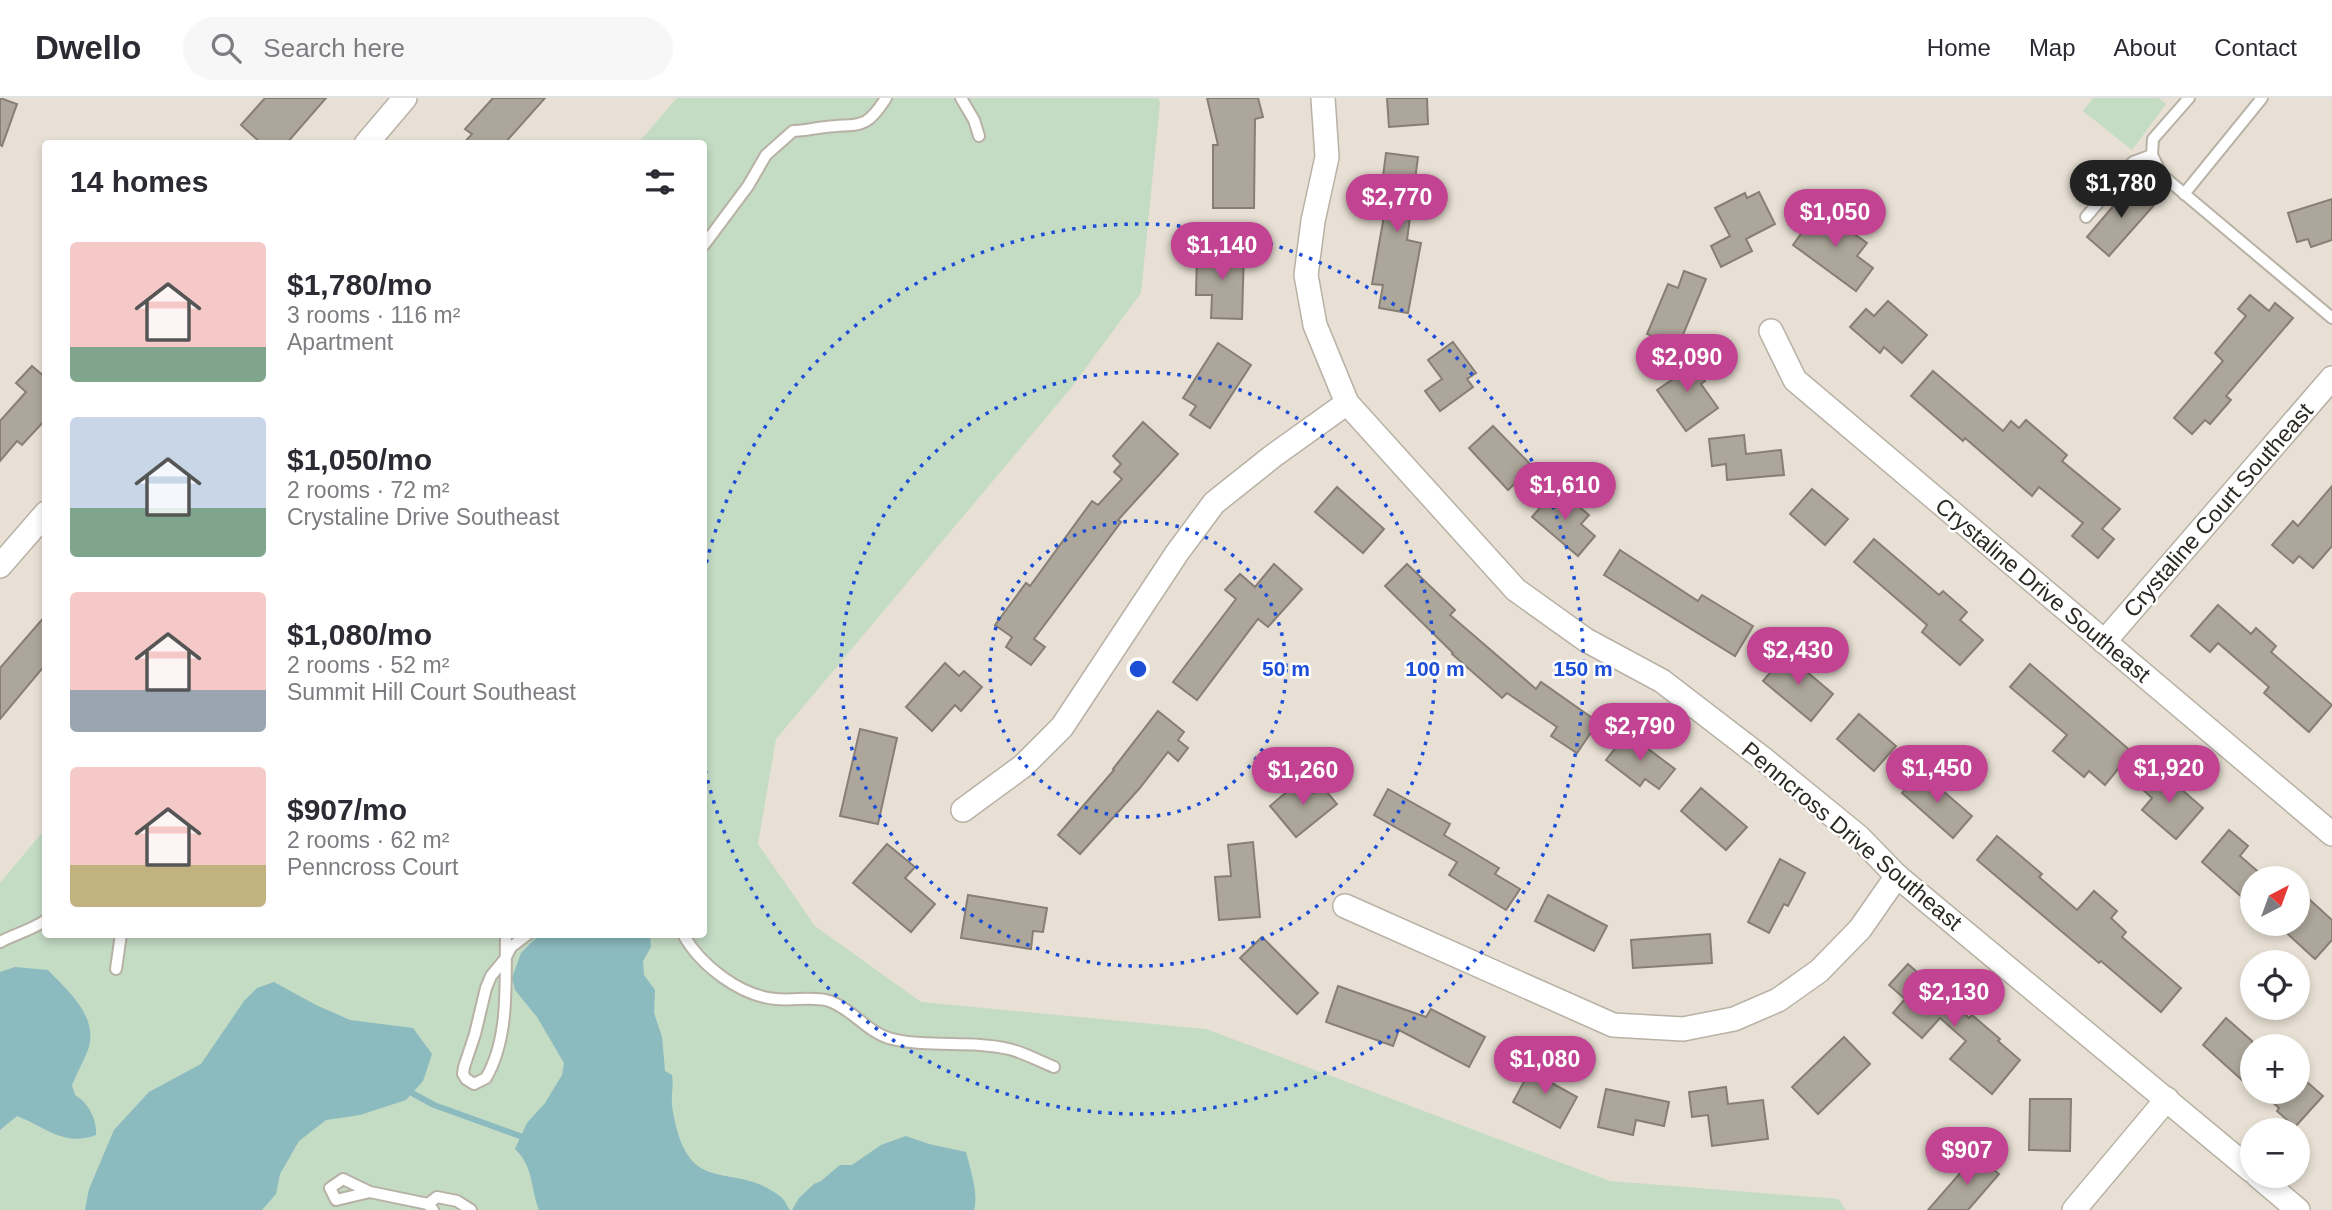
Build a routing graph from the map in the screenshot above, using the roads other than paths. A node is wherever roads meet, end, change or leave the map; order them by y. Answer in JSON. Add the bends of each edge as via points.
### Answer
{"nodes":[{"id":1,"x":405,"y":98,"type":"edge"},
{"id":2,"x":886,"y":98,"type":"edge"},
{"id":3,"x":961,"y":98,"type":"edge"},
{"id":4,"x":1323,"y":98,"type":"edge"},
{"id":5,"x":2189,"y":98,"type":"edge"},
{"id":6,"x":2262,"y":98,"type":"edge"},
{"id":7,"x":979,"y":136,"type":"dead end"},
{"id":8,"x":369,"y":140,"type":"edge"},
{"id":9,"x":2152,"y":155,"type":"junction"},
{"id":10,"x":2183,"y":194,"type":"junction"},
{"id":11,"x":2086,"y":217,"type":"dead end"},
{"id":12,"x":707,"y":241,"type":"edge"},
{"id":13,"x":2332,"y":318,"type":"edge"},
{"id":14,"x":1772,"y":331,"type":"dead end"},
{"id":15,"x":2332,"y":378,"type":"edge"},
{"id":16,"x":1347,"y":403,"type":"junction"},
{"id":17,"x":42,"y":518,"type":"edge"},
{"id":18,"x":0,"y":566,"type":"edge"},
{"id":19,"x":2104,"y":642,"type":"junction"},
{"id":20,"x":962,"y":810,"type":"dead end"},
{"id":21,"x":2332,"y":834,"type":"edge"},
{"id":22,"x":1897,"y":876,"type":"junction"},
{"id":23,"x":1345,"y":906,"type":"dead end"},
{"id":24,"x":42,"y":923,"type":"edge"},
{"id":25,"x":120,"y":938,"type":"edge"},
{"id":26,"x":506,"y":938,"type":"edge"},
{"id":27,"x":523,"y":938,"type":"edge"},
{"id":28,"x":685,"y":938,"type":"edge"},
{"id":29,"x":0,"y":942,"type":"edge"},
{"id":30,"x":505,"y":959,"type":"junction"},
{"id":31,"x":116,"y":969,"type":"dead end"},
{"id":32,"x":1054,"y":1067,"type":"dead end"},
{"id":33,"x":2167,"y":1099,"type":"junction"},
{"id":34,"x":2240,"y":1161,"type":"edge"},
{"id":35,"x":2272,"y":1188,"type":"edge"},
{"id":36,"x":369,"y":1192,"type":"dead end"},
{"id":37,"x":430,"y":1207,"type":"edge"},
{"id":38,"x":471,"y":1210,"type":"edge"},
{"id":39,"x":2074,"y":1210,"type":"edge"},
{"id":40,"x":2298,"y":1210,"type":"edge"}],
"edges":[{"from":1,"to":8,"type":"street"},
{"from":2,"to":12,"type":"lane","via":[[863,123],[793,131],[784,138],[766,155]]},
{"from":3,"to":7,"type":"lane"},
{"from":4,"to":16,"type":"street","name":"Penncross Drive Southeast","via":[[1327,158],[1306,275],[1315,325]]},
{"from":5,"to":9,"type":"lane","via":[[2153,139]]},
{"from":6,"to":10,"type":"lane"},
{"from":9,"to":10,"type":"lane","via":[[2162,175]]},
{"from":9,"to":11,"type":"lane","via":[[2133,162]]},
{"from":10,"to":13,"type":"lane"},
{"from":14,"to":19,"type":"street","name":"Crystaline Drive Southeast","via":[[1795,380]]},
{"from":15,"to":19,"type":"street","name":"Crystaline Court Southeast"},
{"from":16,"to":20,"type":"street","via":[[1214,503],[1062,727],[1023,766]]},
{"from":16,"to":22,"type":"street","name":"Penncross Drive Southeast","via":[[1516,590],[1586,640],[1662,681],[1849,829]]},
{"from":17,"to":18,"type":"street"},
{"from":19,"to":21,"type":"street","name":"Crystaline Drive Southeast"},
{"from":22,"to":23,"type":"street","via":[[1860,929],[1819,971],[1779,1000],[1734,1019],[1683,1029],[1613,1025]]},
{"from":22,"to":33,"type":"street","name":"Penncross Drive Southeast"},
{"from":24,"to":29,"type":"lane"},
{"from":25,"to":31,"type":"lane"},
{"from":26,"to":30,"type":"lane"},
{"from":27,"to":30,"type":"lane"},
{"from":28,"to":32,"type":"lane","via":[[710,969],[762,996],[832,1002],[890,1038],[1008,1049]]},
{"from":30,"to":30,"type":"lane","via":[[500,1038],[486,1079],[474,1084],[466,1079],[464,1067],[486,988]]},
{"from":33,"to":34,"type":"street","name":"Penncross Drive Southeast"},
{"from":33,"to":39,"type":"street"},
{"from":35,"to":40,"type":"street"},
{"from":36,"to":37,"type":"lane"},
{"from":37,"to":38,"type":"lane","via":[[437,1197],[446,1197]]}]}
